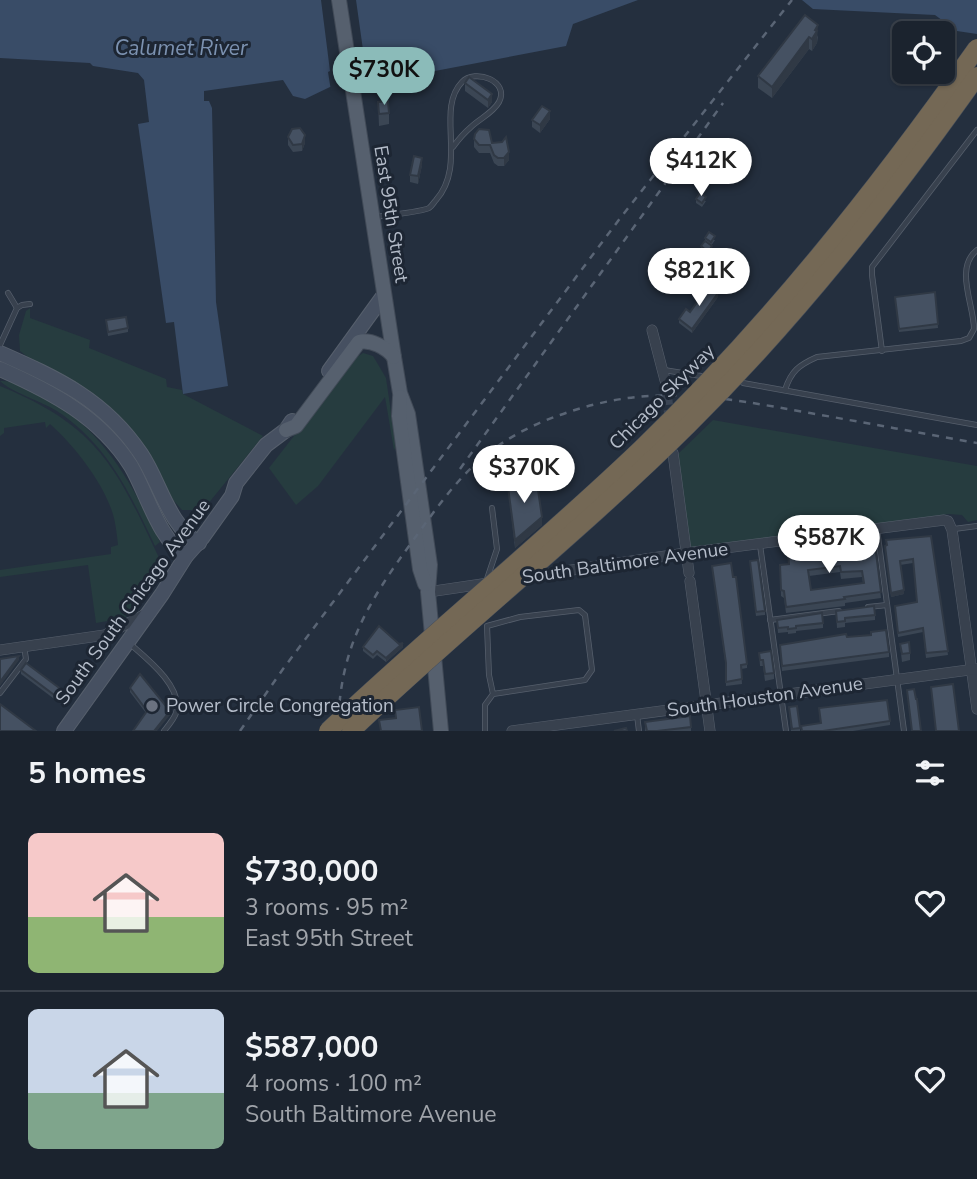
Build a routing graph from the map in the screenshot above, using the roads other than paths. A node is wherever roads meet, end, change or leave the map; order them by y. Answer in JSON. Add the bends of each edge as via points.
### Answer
{"nodes":[{"id":1,"x":339,"y":0,"type":"edge"},
{"id":2,"x":977,"y":48,"type":"edge"},
{"id":3,"x":977,"y":76,"type":"edge"},
{"id":4,"x":977,"y":130,"type":"edge"},
{"id":5,"x":453,"y":147,"type":"junction"},
{"id":6,"x":372,"y":218,"type":"junction"},
{"id":7,"x":977,"y":250,"type":"edge"},
{"id":8,"x":8,"y":293,"type":"dead end"},
{"id":9,"x":384,"y":295,"type":"junction"},
{"id":10,"x":30,"y":304,"type":"dead end"},
{"id":11,"x":17,"y":309,"type":"junction"},
{"id":12,"x":652,"y":330,"type":"dead end"},
{"id":13,"x":0,"y":345,"type":"edge"},
{"id":14,"x":882,"y":351,"type":"junction"},
{"id":15,"x":0,"y":353,"type":"edge"},
{"id":16,"x":394,"y":357,"type":"junction"},
{"id":17,"x":0,"y":369,"type":"edge"},
{"id":18,"x":662,"y":369,"type":"junction"},
{"id":19,"x":701,"y":376,"type":"dead end"},
{"id":20,"x":666,"y":380,"type":"tunnel mouth"},
{"id":21,"x":743,"y":383,"type":"dead end"},
{"id":22,"x":785,"y":390,"type":"junction"},
{"id":23,"x":977,"y":425,"type":"edge"},
{"id":24,"x":281,"y":433,"type":"junction"},
{"id":25,"x":673,"y":453,"type":"dead end"},
{"id":26,"x":492,"y":508,"type":"dead end"},
{"id":27,"x":950,"y":526,"type":"junction"},
{"id":28,"x":977,"y":526,"type":"edge"},
{"id":29,"x":877,"y":528,"type":"junction"},
{"id":30,"x":199,"y":542,"type":"junction"},
{"id":31,"x":760,"y":544,"type":"junction"},
{"id":32,"x":686,"y":553,"type":"junction"},
{"id":33,"x":186,"y":556,"type":"junction"},
{"id":34,"x":486,"y":583,"type":"junction"},
{"id":35,"x":428,"y":592,"type":"junction"},
{"id":36,"x":887,"y":605,"type":"junction"},
{"id":37,"x":861,"y":608,"type":"edge"},
{"id":38,"x":151,"y":610,"type":"junction"},
{"id":39,"x":848,"y":610,"type":"edge"},
{"id":40,"x":770,"y":620,"type":"junction"},
{"id":41,"x":105,"y":635,"type":"junction"},
{"id":42,"x":24,"y":646,"type":"junction"},
{"id":43,"x":124,"y":647,"type":"junction"},
{"id":44,"x":0,"y":650,"type":"edge"},
{"id":45,"x":974,"y":669,"type":"edge"},
{"id":46,"x":897,"y":680,"type":"junction"},
{"id":47,"x":0,"y":693,"type":"edge"},
{"id":48,"x":493,"y":694,"type":"junction"},
{"id":49,"x":781,"y":695,"type":"junction"},
{"id":50,"x":707,"y":705,"type":"junction"},
{"id":51,"x":977,"y":709,"type":"edge"},
{"id":52,"x":637,"y":714,"type":"junction"},
{"id":53,"x":64,"y":731,"type":"edge"},
{"id":54,"x":164,"y":731,"type":"edge"},
{"id":55,"x":328,"y":731,"type":"edge"},
{"id":56,"x":351,"y":731,"type":"edge"},
{"id":57,"x":441,"y":731,"type":"edge"},
{"id":58,"x":485,"y":731,"type":"edge"},
{"id":59,"x":517,"y":731,"type":"edge"},
{"id":60,"x":639,"y":731,"type":"edge"},
{"id":61,"x":710,"y":731,"type":"edge"},
{"id":62,"x":786,"y":731,"type":"edge"},
{"id":63,"x":904,"y":731,"type":"edge"}],
"edges":[{"from":1,"to":6,"type":"main road","name":"East 95th Street"},
{"from":2,"to":55,"type":"highway","name":"Chicago Skyway","bridge":true,"via":[[880,182],[745,343],[640,449]]},
{"from":3,"to":56,"type":"highway","name":"Chicago Skyway","bridge":true,"via":[[841,257],[726,387],[651,461]]},
{"from":4,"to":14,"type":"lane","via":[[872,267]]},
{"from":5,"to":5,"type":"lane","via":[[450,116],[454,92],[466,78],[489,79],[501,91],[498,105]]},
{"from":5,"to":6,"type":"lane","via":[[448,180],[429,208]]},
{"from":6,"to":9,"type":"main road","name":"East 95th Street"},
{"from":7,"to":14,"type":"lane","via":[[967,263],[974,329],[969,338]]},
{"from":8,"to":11,"type":"lane"},
{"from":9,"to":16,"type":"main road","name":"East 95th Street"},
{"from":9,"to":24,"type":"main road","name":"South South Chicago Avenue"},
{"from":10,"to":11,"type":"lane"},
{"from":11,"to":13,"type":"lane"},
{"from":12,"to":18,"type":"street"},
{"from":14,"to":22,"type":"lane","via":[[817,357],[800,364]]},
{"from":15,"to":30,"type":"main road","via":[[70,385],[109,416],[143,457],[179,525]]},
{"from":16,"to":24,"type":"main road","via":[[380,346],[359,342],[296,426]]},
{"from":16,"to":35,"type":"main road","name":"East 95th Street","via":[[408,414],[430,565]]},
{"from":17,"to":33,"type":"main road","via":[[62,398],[115,444],[171,544]]},
{"from":18,"to":19,"type":"lane"},
{"from":18,"to":20,"type":"street"},
{"from":21,"to":22,"type":"lane"},
{"from":22,"to":23,"type":"lane"},
{"from":24,"to":30,"type":"main road","name":"South South Chicago Avenue"},
{"from":25,"to":32,"type":"street"},
{"from":26,"to":34,"type":"lane","via":[[497,549]]},
{"from":27,"to":28,"type":"lane"},
{"from":27,"to":29,"type":"street","name":"South Baltimore Avenue","via":[[938,520]]},
{"from":27,"to":45,"type":"street"},
{"from":29,"to":31,"type":"street","name":"South Baltimore Avenue"},
{"from":29,"to":36,"type":"lane"},
{"from":30,"to":33,"type":"main road","name":"South South Chicago Avenue"},
{"from":31,"to":32,"type":"street","name":"South Baltimore Avenue"},
{"from":31,"to":40,"type":"lane"},
{"from":32,"to":34,"type":"street","name":"South Baltimore Avenue"},
{"from":32,"to":50,"type":"street"},
{"from":33,"to":38,"type":"main road","name":"South South Chicago Avenue"},
{"from":34,"to":35,"type":"street","name":"South Baltimore Avenue"},
{"from":35,"to":57,"type":"main road","name":"East 95th Street"},
{"from":36,"to":37,"type":"lane"},
{"from":36,"to":46,"type":"lane"},
{"from":38,"to":41,"type":"street"},
{"from":38,"to":43,"type":"main road","name":"South South Chicago Avenue"},
{"from":39,"to":40,"type":"lane"},
{"from":40,"to":49,"type":"lane"},
{"from":41,"to":42,"type":"street"},
{"from":41,"to":43,"type":"street"},
{"from":42,"to":44,"type":"street"},
{"from":42,"to":47,"type":"lane","via":[[26,659]]},
{"from":43,"to":53,"type":"main road","name":"South South Chicago Avenue"},
{"from":43,"to":54,"type":"lane","via":[[155,666],[170,686],[177,708]]},
{"from":45,"to":46,"type":"street","name":"South Houston Avenue"},
{"from":45,"to":51,"type":"street"},
{"from":46,"to":49,"type":"street","name":"South Houston Avenue"},
{"from":46,"to":63,"type":"lane"},
{"from":48,"to":48,"type":"lane","via":[[585,680],[592,670],[585,615],[579,610],[556,611],[487,626]]},
{"from":48,"to":58,"type":"lane","via":[[485,705]]},
{"from":49,"to":50,"type":"street","name":"South Houston Avenue"},
{"from":49,"to":62,"type":"lane"},
{"from":50,"to":52,"type":"street","name":"South Houston Avenue"},
{"from":50,"to":61,"type":"street"},
{"from":52,"to":59,"type":"street","name":"South Houston Avenue"},
{"from":52,"to":60,"type":"lane"}]}
